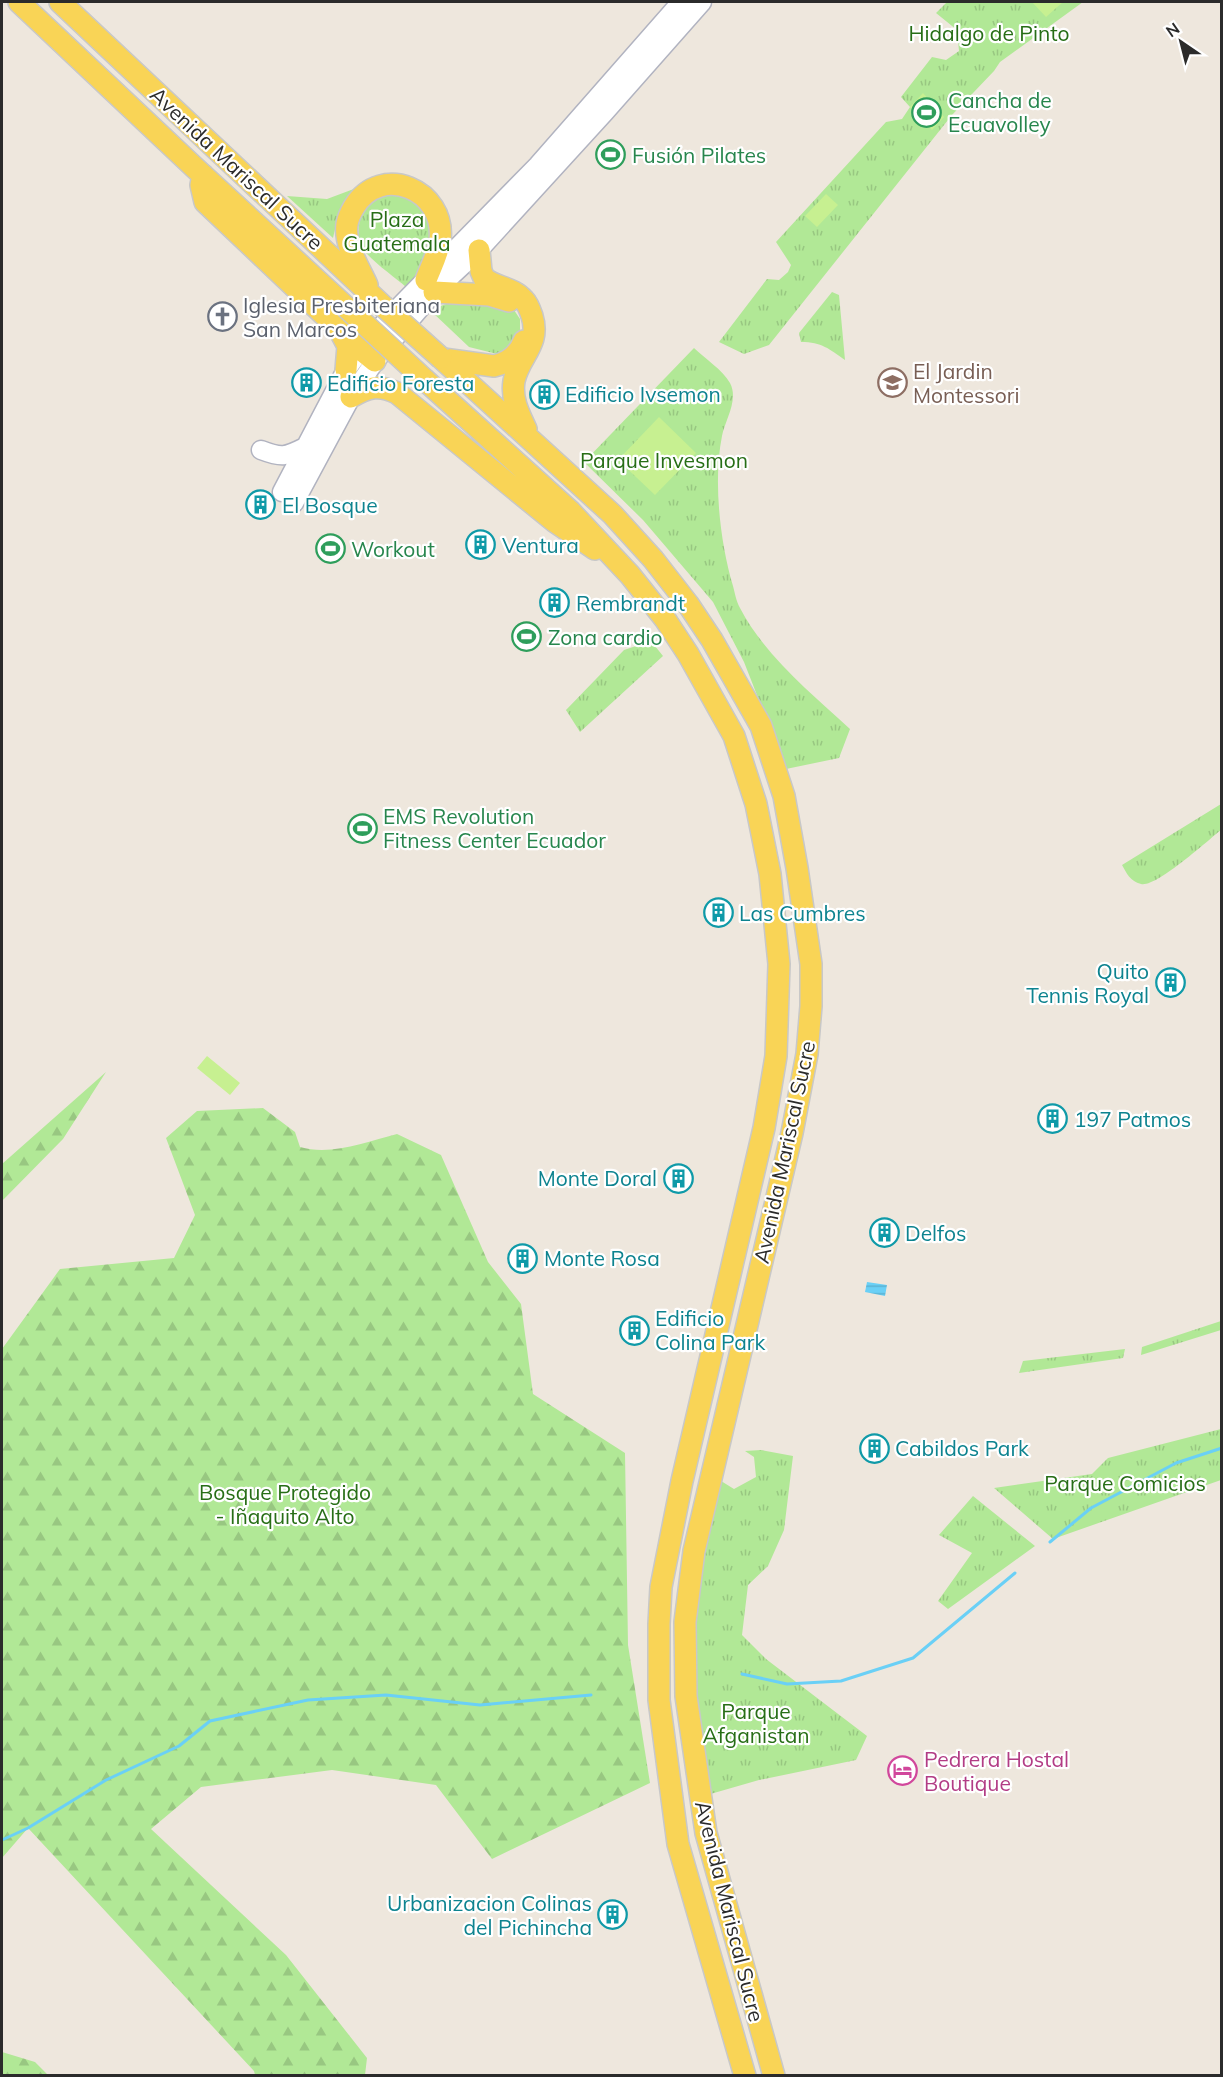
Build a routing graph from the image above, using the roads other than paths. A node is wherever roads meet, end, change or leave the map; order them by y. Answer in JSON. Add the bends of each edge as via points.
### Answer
{"nodes":[{"id":1,"x":19,"y":2,"type":"edge"},
{"id":2,"x":60,"y":2,"type":"edge"},
{"id":3,"x":681,"y":2,"type":"edge"},
{"id":4,"x":702,"y":2,"type":"edge"},
{"id":5,"x":167,"y":163,"type":"dead end"},
{"id":6,"x":203,"y":175,"type":"junction"},
{"id":7,"x":205,"y":202,"type":"junction"},
{"id":8,"x":479,"y":250,"type":"junction"},
{"id":9,"x":430,"y":286,"type":"junction"},
{"id":10,"x":371,"y":295,"type":"junction"},
{"id":11,"x":340,"y":315,"type":"junction"},
{"id":12,"x":368,"y":355,"type":"junction"},
{"id":13,"x":442,"y":359,"type":"junction"},
{"id":14,"x":346,"y":370,"type":"junction"},
{"id":15,"x":351,"y":397,"type":"junction"},
{"id":16,"x":530,"y":438,"type":"junction"},
{"id":17,"x":305,"y":447,"type":"junction"},
{"id":18,"x":261,"y":450,"type":"dead end"},
{"id":19,"x":619,"y":562,"type":"junction"},
{"id":20,"x":745,"y":2076,"type":"edge"},
{"id":21,"x":774,"y":2076,"type":"edge"}],
"edges":[{"from":1,"to":6,"type":"main road","name":"Avenida Mariscal Sucre"},
{"from":2,"to":10,"type":"main road","name":"Avenida Mariscal Sucre"},
{"from":3,"to":9,"type":"main road"},
{"from":4,"to":8,"type":"main road"},
{"from":5,"to":7,"type":"main road","via":[[196,188]]},
{"from":6,"to":7,"type":"main road","name":"Avenida Mariscal Sucre"},
{"from":6,"to":11,"type":"main road","name":"Avenida Mariscal Sucre"},
{"from":7,"to":11,"type":"main road","name":"Avenida Mariscal Sucre"},
{"from":8,"to":9,"type":"main road"},
{"from":8,"to":16,"type":"main road","via":[[484,278],[516,292],[525,301],[533,320],[533,339],[513,388]]},
{"from":9,"to":10,"type":"main road","via":[[440,241],[436,214],[416,190],[382,186],[360,198],[347,222],[350,248]]},
{"from":9,"to":12,"type":"main road"},
{"from":9,"to":13,"type":"main road","via":[[503,298],[513,302],[525,322],[521,348],[502,364]]},
{"from":10,"to":13,"type":"main road","name":"Avenida Mariscal Sucre","bridge":true},
{"from":11,"to":12,"type":"main road","name":"Avenida Mariscal Sucre"},
{"from":11,"to":14,"type":"main road","via":[[348,351]]},
{"from":11,"to":19,"type":"main road","name":"Avenida Mariscal Sucre","bridge":true,"via":[[425,380],[570,511]]},
{"from":12,"to":14,"type":"main road"},
{"from":12,"to":15,"type":"main road"},
{"from":13,"to":16,"type":"main road","name":"Avenida Mariscal Sucre"},
{"from":14,"to":17,"type":"main road"},
{"from":15,"to":17,"type":"main road","via":[[305,485],[288,498]]},
{"from":15,"to":19,"type":"main road","via":[[374,387],[397,393],[554,521]]},
{"from":16,"to":21,"type":"main road","name":"Avenida Mariscal Sucre","via":[[634,538],[712,640],[762,726],[784,796],[799,878],[811,964],[807,1054],[694,1551],[685,1622],[686,1696],[706,1833]]},
{"from":17,"to":18,"type":"main road","via":[[281,457]]},
{"from":19,"to":20,"type":"main road","name":"Avenida Mariscal Sucre","via":[[665,619],[734,736],[756,804],[770,874],[779,964],[776,1056],[764,1128],[682,1481],[661,1587],[659,1624],[659,1700],[678,1844]]}]}
